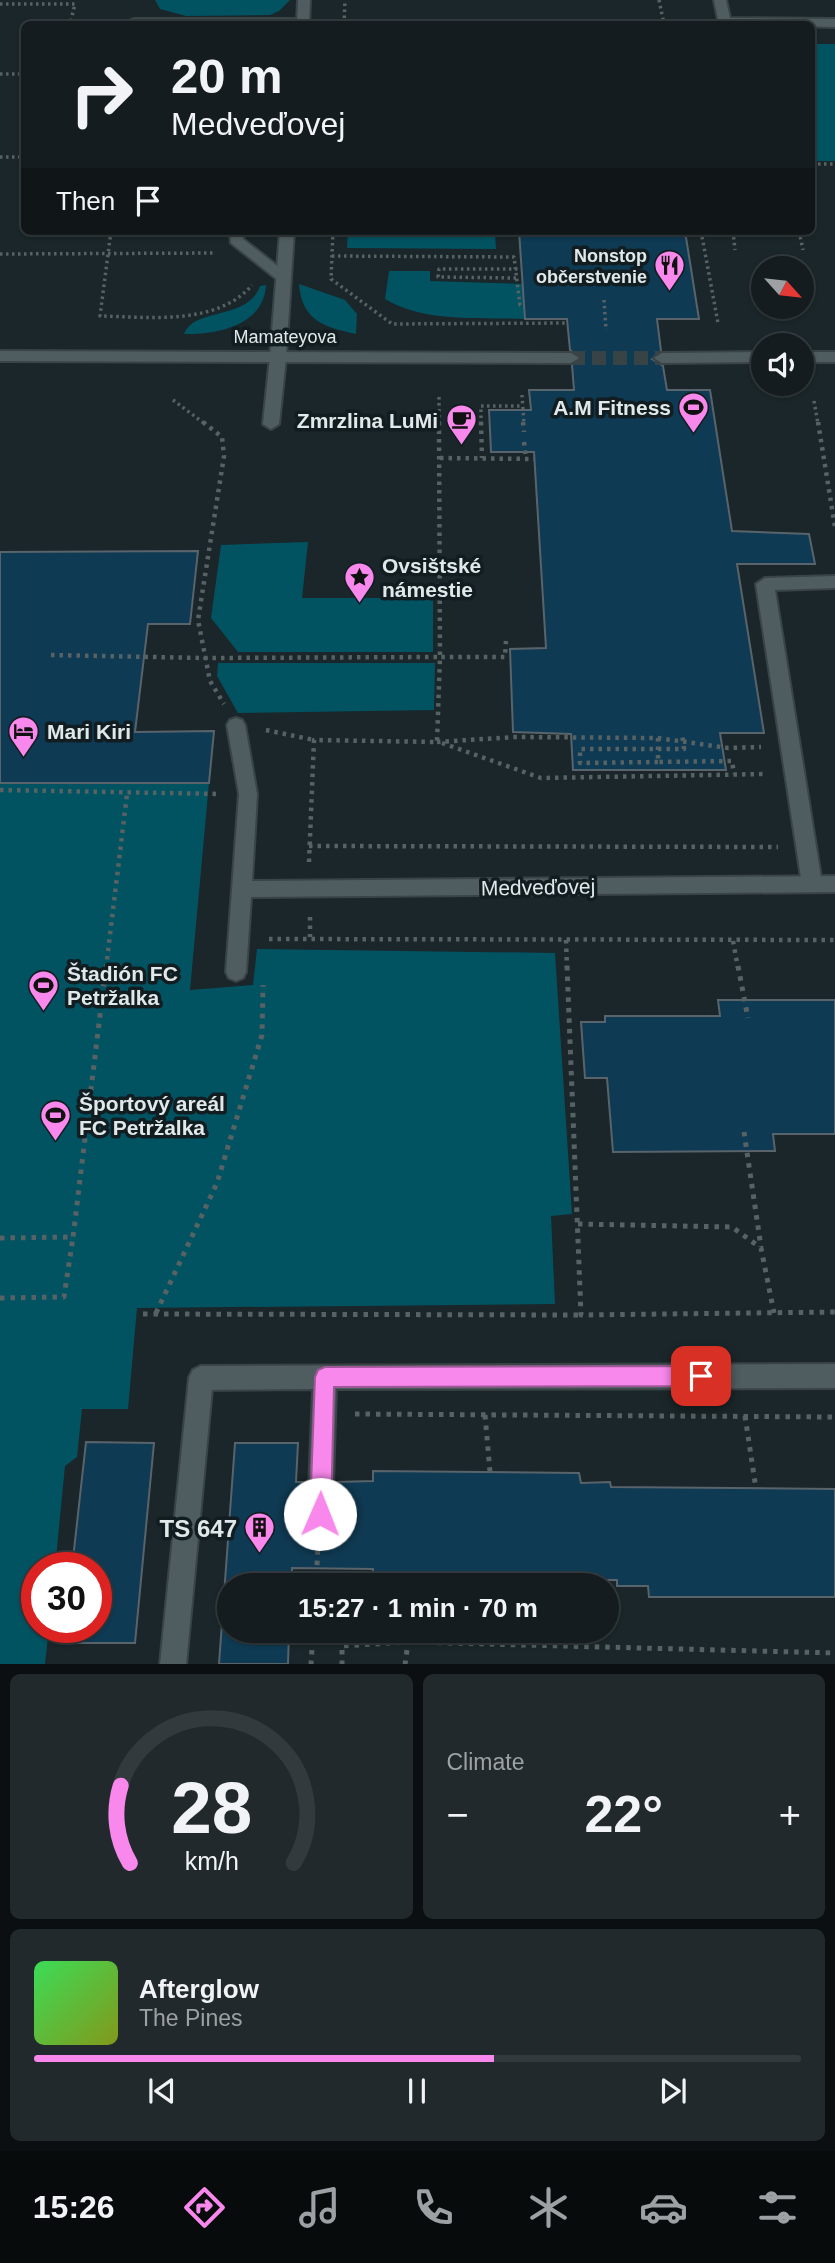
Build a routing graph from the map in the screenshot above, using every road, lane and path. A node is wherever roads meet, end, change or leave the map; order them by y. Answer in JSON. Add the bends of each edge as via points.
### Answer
{"nodes":[{"id":1,"x":304,"y":0,"type":"edge"},
{"id":2,"x":345,"y":0,"type":"edge"},
{"id":3,"x":659,"y":0,"type":"edge"},
{"id":4,"x":720,"y":0,"type":"edge"},
{"id":5,"x":0,"y":4,"type":"edge"},
{"id":6,"x":71,"y":21,"type":"edge"},
{"id":7,"x":303,"y":21,"type":"edge"},
{"id":8,"x":344,"y":21,"type":"edge"},
{"id":9,"x":663,"y":21,"type":"edge"},
{"id":10,"x":724,"y":21,"type":"edge"},
{"id":11,"x":815,"y":23,"type":"edge"},
{"id":12,"x":835,"y":23,"type":"edge"},
{"id":13,"x":0,"y":74,"type":"edge"},
{"id":14,"x":21,"y":74,"type":"edge"},
{"id":15,"x":0,"y":157,"type":"edge"},
{"id":16,"x":21,"y":157,"type":"edge"},
{"id":17,"x":815,"y":164,"type":"edge"},
{"id":18,"x":835,"y":164,"type":"edge"},
{"id":19,"x":110,"y":235,"type":"edge"},
{"id":20,"x":237,"y":235,"type":"edge"},
{"id":21,"x":287,"y":235,"type":"edge"},
{"id":22,"x":333,"y":235,"type":"edge"},
{"id":23,"x":702,"y":235,"type":"edge"},
{"id":24,"x":733,"y":235,"type":"edge"},
{"id":25,"x":800,"y":235,"type":"edge"},
{"id":26,"x":735,"y":250,"type":"dead end"},
{"id":27,"x":803,"y":250,"type":"dead end"},
{"id":28,"x":254,"y":252,"type":"junction"},
{"id":29,"x":0,"y":254,"type":"edge"},
{"id":30,"x":108,"y":254,"type":"junction"},
{"id":31,"x":332,"y":256,"type":"junction"},
{"id":32,"x":521,"y":268,"type":"dead end"},
{"id":33,"x":284,"y":278,"type":"junction"},
{"id":34,"x":516,"y":278,"type":"junction"},
{"id":35,"x":604,"y":300,"type":"dead end"},
{"id":36,"x":524,"y":305,"type":"dead end"},
{"id":37,"x":567,"y":323,"type":"dead end"},
{"id":38,"x":718,"y":323,"type":"dead end"},
{"id":39,"x":606,"y":330,"type":"dead end"},
{"id":40,"x":0,"y":356,"type":"edge"},
{"id":41,"x":278,"y":356,"type":"junction"},
{"id":42,"x":751,"y":357,"type":"edge"},
{"id":43,"x":814,"y":357,"type":"edge"},
{"id":44,"x":835,"y":357,"type":"edge"},
{"id":45,"x":571,"y":358,"type":"tunnel mouth"},
{"id":46,"x":662,"y":358,"type":"tunnel mouth"},
{"id":47,"x":522,"y":395,"type":"dead end"},
{"id":48,"x":439,"y":397,"type":"dead end"},
{"id":49,"x":173,"y":400,"type":"dead end"},
{"id":50,"x":814,"y":401,"type":"dead end"},
{"id":51,"x":523,"y":406,"type":"junction"},
{"id":52,"x":271,"y":424,"type":"dead end"},
{"id":53,"x":524,"y":432,"type":"dead end"},
{"id":54,"x":524,"y":442,"type":"dead end"},
{"id":55,"x":440,"y":458,"type":"junction"},
{"id":56,"x":482,"y":458,"type":"junction"},
{"id":57,"x":526,"y":458,"type":"junction"},
{"id":58,"x":534,"y":459,"type":"dead end"},
{"id":59,"x":835,"y":527,"type":"edge"},
{"id":60,"x":835,"y":582,"type":"edge"},
{"id":61,"x":506,"y":641,"type":"dead end"},
{"id":62,"x":51,"y":655,"type":"dead end"},
{"id":63,"x":440,"y":657,"type":"junction"},
{"id":64,"x":205,"y":658,"type":"junction"},
{"id":65,"x":236,"y":725,"type":"junction"},
{"id":66,"x":682,"y":733,"type":"dead end"},
{"id":67,"x":658,"y":738,"type":"junction"},
{"id":68,"x":314,"y":740,"type":"junction"},
{"id":69,"x":438,"y":742,"type":"junction"},
{"id":70,"x":741,"y":747,"type":"dead end"},
{"id":71,"x":658,"y":762,"type":"junction"},
{"id":72,"x":794,"y":774,"type":"junction"},
{"id":73,"x":734,"y":775,"type":"junction"},
{"id":74,"x":0,"y":790,"type":"edge"},
{"id":75,"x":127,"y":794,"type":"junction"},
{"id":76,"x":208,"y":794,"type":"dead end"},
{"id":77,"x":309,"y":846,"type":"junction"},
{"id":78,"x":807,"y":847,"type":"junction"},
{"id":79,"x":812,"y":884,"type":"junction"},
{"id":80,"x":835,"y":884,"type":"edge"},
{"id":81,"x":242,"y":889,"type":"junction"},
{"id":82,"x":309,"y":890,"type":"junction"},
{"id":83,"x":310,"y":937,"type":"junction"},
{"id":84,"x":264,"y":939,"type":"dead end"},
{"id":85,"x":566,"y":940,"type":"junction"},
{"id":86,"x":835,"y":940,"type":"edge"},
{"id":87,"x":733,"y":941,"type":"junction"},
{"id":88,"x":236,"y":972,"type":"dead end"},
{"id":89,"x":263,"y":980,"type":"dead end"},
{"id":90,"x":748,"y":1018,"type":"dead end"},
{"id":91,"x":744,"y":1132,"type":"dead end"},
{"id":92,"x":578,"y":1223,"type":"junction"},
{"id":93,"x":74,"y":1237,"type":"junction"},
{"id":94,"x":0,"y":1238,"type":"edge"},
{"id":95,"x":761,"y":1248,"type":"junction"},
{"id":96,"x":0,"y":1298,"type":"edge"},
{"id":97,"x":835,"y":1312,"type":"edge"},
{"id":98,"x":774,"y":1313,"type":"junction"},
{"id":99,"x":143,"y":1314,"type":"dead end"},
{"id":100,"x":156,"y":1314,"type":"junction"},
{"id":101,"x":581,"y":1315,"type":"junction"},
{"id":102,"x":835,"y":1376,"type":"edge"},
{"id":103,"x":325,"y":1377,"type":"junction"},
{"id":104,"x":323,"y":1413,"type":"junction"},
{"id":105,"x":485,"y":1415,"type":"junction"},
{"id":106,"x":745,"y":1416,"type":"junction"},
{"id":107,"x":835,"y":1417,"type":"edge"},
{"id":108,"x":490,"y":1472,"type":"dead end"},
{"id":109,"x":755,"y":1489,"type":"dead end"},
{"id":110,"x":320,"y":1514,"type":"joint"},
{"id":111,"x":317,"y":1573,"type":"edge"},
{"id":112,"x":312,"y":1643,"type":"edge"},
{"id":113,"x":392,"y":1643,"type":"edge"},
{"id":114,"x":408,"y":1643,"type":"edge"},
{"id":115,"x":447,"y":1643,"type":"edge"},
{"id":116,"x":835,"y":1653,"type":"edge"},
{"id":117,"x":173,"y":1664,"type":"edge"},
{"id":118,"x":311,"y":1664,"type":"edge"},
{"id":119,"x":342,"y":1664,"type":"edge"},
{"id":120,"x":405,"y":1664,"type":"edge"}],
"edges":[{"from":1,"to":7,"type":"street"},
{"from":2,"to":8,"type":"path"},
{"from":3,"to":9,"type":"path"},
{"from":4,"to":10,"type":"street"},
{"from":5,"to":6,"type":"path","via":[[75,4]]},
{"from":11,"to":12,"type":"street"},
{"from":13,"to":14,"type":"path"},
{"from":15,"to":16,"type":"path"},
{"from":17,"to":18,"type":"path"},
{"from":19,"to":30,"type":"path"},
{"from":20,"to":28,"type":"lane","via":[[236,240]]},
{"from":21,"to":33,"type":"street"},
{"from":22,"to":31,"type":"path"},
{"from":23,"to":38,"type":"path"},
{"from":24,"to":26,"type":"path"},
{"from":25,"to":27,"type":"path"},
{"from":28,"to":30,"type":"path"},
{"from":28,"to":30,"type":"path","via":[[255,278],[248,293],[220,310],[100,316]]},
{"from":28,"to":33,"type":"lane"},
{"from":29,"to":30,"type":"path"},
{"from":31,"to":34,"type":"path","via":[[514,257]]},
{"from":31,"to":37,"type":"path","via":[[331,279],[393,324]]},
{"from":32,"to":34,"type":"path","bridge":true,"via":[[439,269],[438,277]]},
{"from":33,"to":41,"type":"street"},
{"from":34,"to":36,"type":"path","via":[[520,305]]},
{"from":35,"to":39,"type":"path"},
{"from":40,"to":41,"type":"street","name":"Mamateyova"},
{"from":41,"to":45,"type":"street","name":"Mamateyova"},
{"from":41,"to":52,"type":"street"},
{"from":42,"to":46,"type":"street"},
{"from":43,"to":44,"type":"street"},
{"from":47,"to":51,"type":"path"},
{"from":48,"to":55,"type":"path"},
{"from":49,"to":64,"type":"path","via":[[222,437],[224,456],[198,620]]},
{"from":50,"to":59,"type":"path"},
{"from":51,"to":53,"type":"path"},
{"from":51,"to":56,"type":"path","via":[[481,406]]},
{"from":54,"to":57,"type":"path"},
{"from":55,"to":56,"type":"path"},
{"from":55,"to":63,"type":"path"},
{"from":56,"to":57,"type":"path"},
{"from":57,"to":58,"type":"path"},
{"from":60,"to":72,"type":"street","via":[[765,583]]},
{"from":61,"to":63,"type":"path","via":[[505,657]]},
{"from":62,"to":64,"type":"path"},
{"from":63,"to":64,"type":"path"},
{"from":63,"to":69,"type":"path"},
{"from":64,"to":65,"type":"path","via":[[210,681]]},
{"from":65,"to":68,"type":"path"},
{"from":65,"to":81,"type":"street","via":[[248,794]]},
{"from":66,"to":71,"type":"path","bridge":true,"via":[[684,749],[580,749],[580,763]]},
{"from":67,"to":69,"type":"path","via":[[555,735]]},
{"from":67,"to":70,"type":"path"},
{"from":67,"to":71,"type":"path"},
{"from":68,"to":69,"type":"path"},
{"from":68,"to":77,"type":"path"},
{"from":69,"to":73,"type":"path","via":[[541,778]]},
{"from":71,"to":73,"type":"path","via":[[732,761]]},
{"from":72,"to":73,"type":"path"},
{"from":72,"to":78,"type":"street"},
{"from":74,"to":75,"type":"path"},
{"from":75,"to":76,"type":"path"},
{"from":75,"to":93,"type":"path"},
{"from":77,"to":78,"type":"path"},
{"from":77,"to":82,"type":"path"},
{"from":78,"to":79,"type":"street"},
{"from":79,"to":80,"type":"street","name":"Medveďovej"},
{"from":79,"to":82,"type":"street","name":"Medveďovej"},
{"from":81,"to":82,"type":"street","name":"Medveďovej"},
{"from":81,"to":88,"type":"street"},
{"from":82,"to":83,"type":"path"},
{"from":83,"to":84,"type":"path"},
{"from":83,"to":85,"type":"path"},
{"from":85,"to":87,"type":"path"},
{"from":85,"to":92,"type":"path"},
{"from":86,"to":87,"type":"path"},
{"from":87,"to":90,"type":"path"},
{"from":89,"to":100,"type":"path","via":[[262,1035],[217,1183]]},
{"from":91,"to":95,"type":"path"},
{"from":92,"to":95,"type":"path","via":[[732,1227]]},
{"from":92,"to":101,"type":"path"},
{"from":93,"to":94,"type":"path"},
{"from":93,"to":96,"type":"path","via":[[64,1297]]},
{"from":95,"to":98,"type":"path"},
{"from":97,"to":98,"type":"path"},
{"from":98,"to":101,"type":"path"},
{"from":99,"to":100,"type":"path"},
{"from":100,"to":101,"type":"path"},
{"from":102,"to":103,"type":"street"},
{"from":103,"to":104,"type":"street"},
{"from":103,"to":117,"type":"street","via":[[201,1378]]},
{"from":104,"to":105,"type":"path"},
{"from":104,"to":110,"type":"street"},
{"from":105,"to":106,"type":"path"},
{"from":105,"to":108,"type":"path"},
{"from":106,"to":107,"type":"path"},
{"from":106,"to":109,"type":"path"},
{"from":110,"to":111,"type":"path"},
{"from":112,"to":118,"type":"path"},
{"from":113,"to":119,"type":"path","via":[[342,1646]]},
{"from":114,"to":120,"type":"path"},
{"from":115,"to":116,"type":"path"}]}
